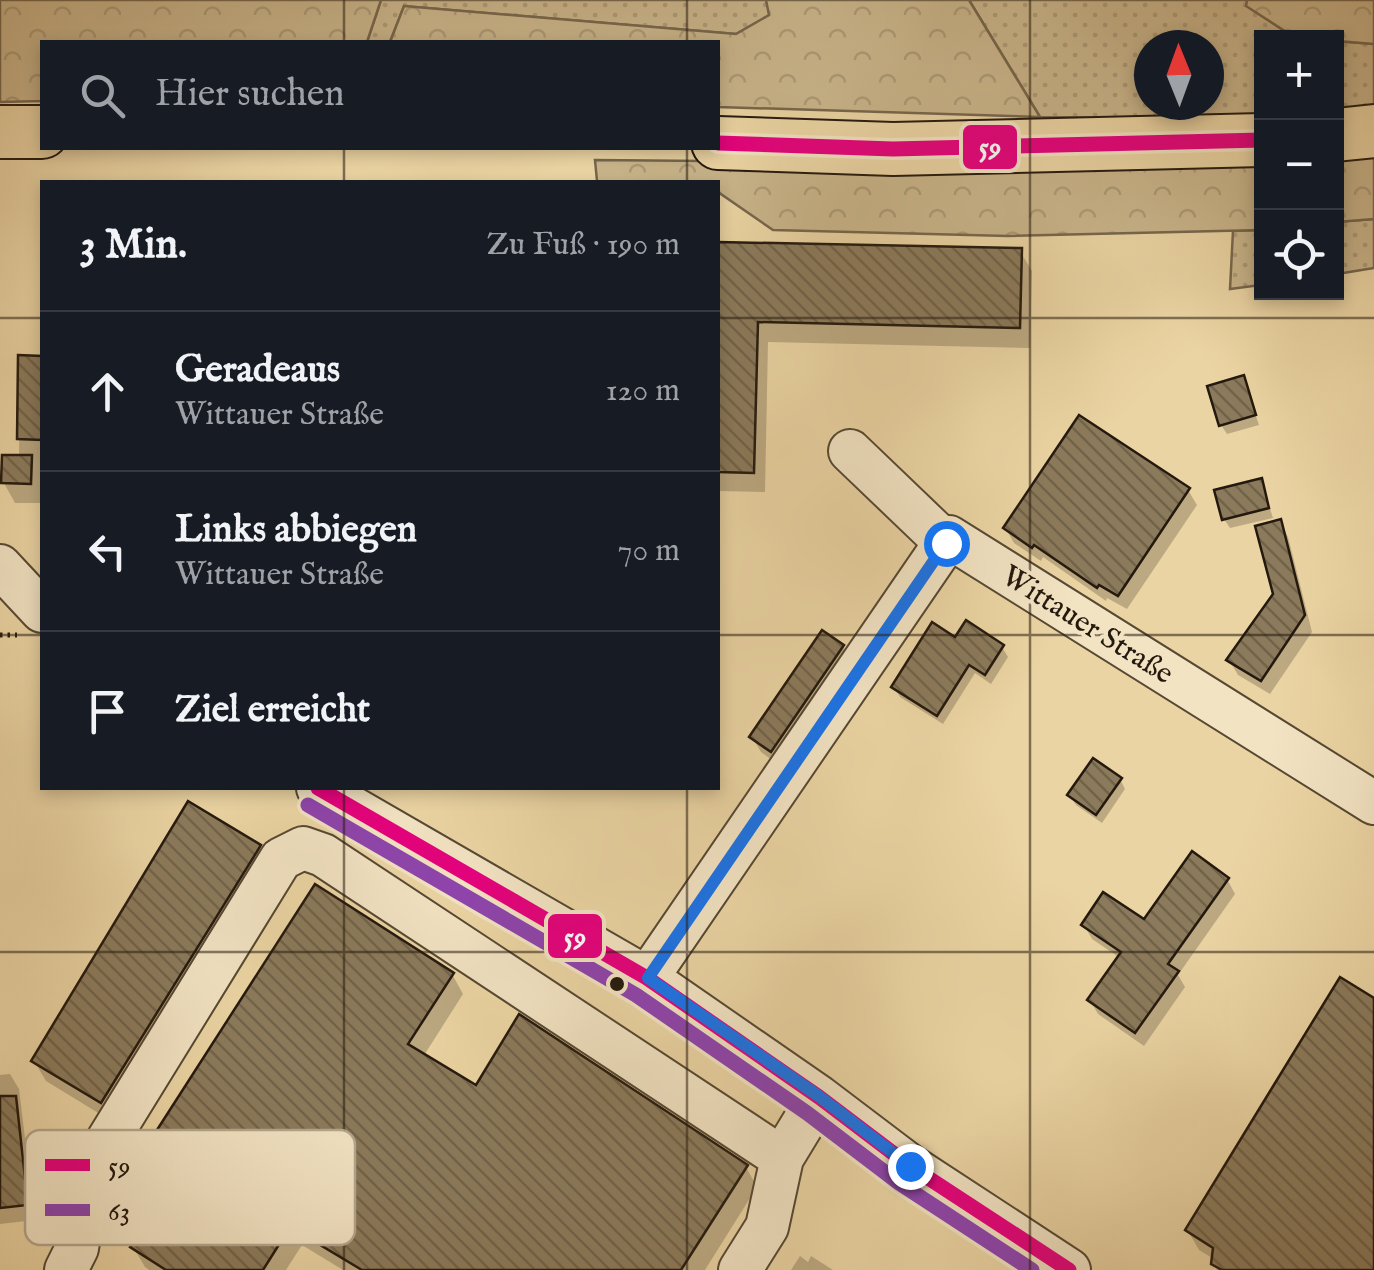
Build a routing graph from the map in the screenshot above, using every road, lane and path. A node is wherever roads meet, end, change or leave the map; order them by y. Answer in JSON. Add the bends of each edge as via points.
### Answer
{"nodes":[{"id":1,"x":1374,"y":131,"type":"edge"},
{"id":2,"x":0,"y":132,"type":"edge"},
{"id":3,"x":40,"y":132,"type":"edge"},
{"id":4,"x":1344,"y":133,"type":"edge"},
{"id":5,"x":1254,"y":140,"type":"edge"},
{"id":6,"x":720,"y":144,"type":"edge"},
{"id":7,"x":850,"y":451,"type":"dead end"},
{"id":8,"x":946,"y":543,"type":"junction"},
{"id":9,"x":4,"y":580,"type":"edge"},
{"id":10,"x":40,"y":609,"type":"edge"},
{"id":11,"x":321,"y":790,"type":"edge"},
{"id":12,"x":1374,"y":803,"type":"edge"},
{"id":13,"x":648,"y":978,"type":"junction"},
{"id":14,"x":820,"y":1097,"type":"junction"},
{"id":15,"x":114,"y":1130,"type":"edge"},
{"id":16,"x":782,"y":1158,"type":"junction"},
{"id":17,"x":77,"y":1245,"type":"edge"},
{"id":18,"x":1015,"y":1254,"type":"edge"},
{"id":19,"x":66,"y":1270,"type":"edge"},
{"id":20,"x":740,"y":1270,"type":"edge"},
{"id":21,"x":1069,"y":1270,"type":"edge"}],
"edges":[{"from":1,"to":4,"type":"main road"},
{"from":2,"to":3,"type":"main road"},
{"from":5,"to":6,"type":"main road","via":[[893,150]]},
{"from":7,"to":8,"type":"street"},
{"from":8,"to":12,"type":"street","name":"Wittauer Straße","via":[[949,537]]},
{"from":8,"to":13,"type":"street"},
{"from":9,"to":10,"type":"street"},
{"from":11,"to":13,"type":"street"},
{"from":13,"to":14,"type":"street"},
{"from":14,"to":16,"type":"street"},
{"from":14,"to":18,"type":"street"},
{"from":15,"to":16,"type":"street","via":[[281,859],[304,848]]},
{"from":16,"to":20,"type":"street","via":[[767,1226]]},
{"from":17,"to":19,"type":"street"},
{"from":18,"to":21,"type":"street"}]}
